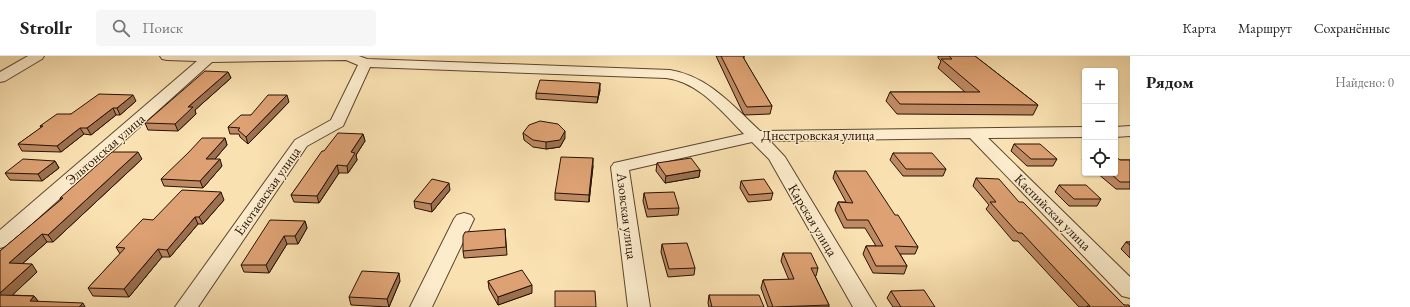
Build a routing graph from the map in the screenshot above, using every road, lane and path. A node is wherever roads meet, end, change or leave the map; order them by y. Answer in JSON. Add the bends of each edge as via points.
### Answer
{"nodes":[{"id":1,"x":37,"y":56,"type":"edge"},
{"id":2,"x":166,"y":56,"type":"edge"},
{"id":3,"x":348,"y":56,"type":"edge"},
{"id":4,"x":210,"y":57,"type":"edge"},
{"id":5,"x":365,"y":63,"type":"junction"},
{"id":6,"x":0,"y":78,"type":"edge"},
{"id":7,"x":1130,"y":131,"type":"edge"},
{"id":8,"x":1082,"y":132,"type":"edge"},
{"id":9,"x":1118,"y":132,"type":"edge"},
{"id":10,"x":976,"y":135,"type":"junction"},
{"id":11,"x":756,"y":136,"type":"junction"},
{"id":12,"x":464,"y":219,"type":"dead end"},
{"id":13,"x":0,"y":241,"type":"edge"},
{"id":14,"x":1130,"y":290,"type":"edge"},
{"id":15,"x":186,"y":307,"type":"edge"},
{"id":16,"x":421,"y":307,"type":"edge"},
{"id":17,"x":639,"y":307,"type":"edge"},
{"id":18,"x":865,"y":307,"type":"edge"}],
"edges":[{"from":1,"to":6,"type":"street"},
{"from":2,"to":4,"type":"street","name":"Днестровская улица"},
{"from":3,"to":4,"type":"street","name":"Днестровская улица"},
{"from":3,"to":5,"type":"street","name":"Днестровская улица"},
{"from":4,"to":13,"type":"street","name":"Эльтонская улица"},
{"from":5,"to":11,"type":"street","name":"Днестровская улица","via":[[659,73],[685,77],[705,87]]},
{"from":5,"to":15,"type":"street","name":"Енотаевская улица","via":[[337,123],[301,143]]},
{"from":7,"to":9,"type":"street"},
{"from":8,"to":10,"type":"street","name":"Днестровская улица"},
{"from":10,"to":11,"type":"street","name":"Днестровская улица"},
{"from":10,"to":14,"type":"street","name":"Каспийская улица"},
{"from":11,"to":17,"type":"street","name":"Азовская улица","via":[[620,166]]},
{"from":11,"to":18,"type":"street","name":"Карская улица","via":[[776,157]]},
{"from":12,"to":16,"type":"street"}]}
